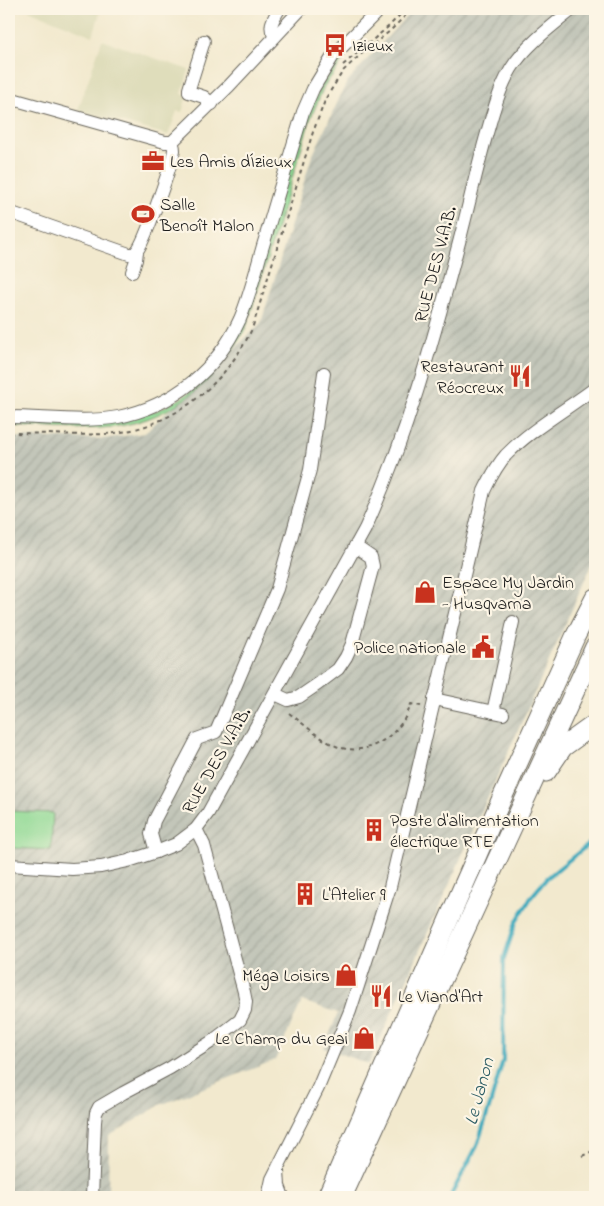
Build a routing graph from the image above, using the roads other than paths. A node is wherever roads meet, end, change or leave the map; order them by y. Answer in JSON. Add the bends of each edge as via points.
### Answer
{"nodes":[{"id":1,"x":279,"y":9,"type":"edge"},
{"id":2,"x":301,"y":9,"type":"edge"},
{"id":3,"x":380,"y":9,"type":"edge"},
{"id":4,"x":573,"y":9,"type":"edge"},
{"id":5,"x":276,"y":36,"type":"junction"},
{"id":6,"x":204,"y":41,"type":"dead end"},
{"id":7,"x":9,"y":98,"type":"edge"},
{"id":8,"x":212,"y":104,"type":"junction"},
{"id":9,"x":172,"y":142,"type":"junction"},
{"id":10,"x":9,"y":212,"type":"edge"},
{"id":11,"x":137,"y":251,"type":"junction"},
{"id":12,"x":132,"y":272,"type":"dead end"},
{"id":13,"x":324,"y":373,"type":"dead end"},
{"id":14,"x":595,"y":388,"type":"edge"},
{"id":15,"x":9,"y":417,"type":"edge"},
{"id":16,"x":355,"y":546,"type":"junction"},
{"id":17,"x":595,"y":598,"type":"edge"},
{"id":18,"x":513,"y":622,"type":"dead end"},
{"id":19,"x":595,"y":647,"type":"edge"},
{"id":20,"x":275,"y":694,"type":"junction"},
{"id":21,"x":429,"y":703,"type":"junction"},
{"id":22,"x":595,"y":724,"type":"edge"},
{"id":23,"x":526,"y":801,"type":"junction"},
{"id":24,"x":196,"y":829,"type":"junction"},
{"id":25,"x":156,"y":852,"type":"junction"},
{"id":26,"x":9,"y":865,"type":"edge"},
{"id":27,"x":278,"y":1166,"type":"junction"},
{"id":28,"x":92,"y":1197,"type":"edge"},
{"id":29,"x":268,"y":1197,"type":"edge"},
{"id":30,"x":283,"y":1197,"type":"edge"},
{"id":31,"x":327,"y":1197,"type":"edge"},
{"id":32,"x":342,"y":1197,"type":"edge"}],
"edges":[{"from":1,"to":5,"type":"street","via":[[271,26]]},
{"from":2,"to":5,"type":"street"},
{"from":3,"to":15,"type":"street","via":[[333,56],[313,89],[303,112],[240,318],[211,365],[178,393],[135,413],[101,419]]},
{"from":4,"to":16,"type":"street","name":"RUE DES V.A.B.","via":[[530,46],[512,67],[501,89],[424,369],[389,474]]},
{"from":5,"to":8,"type":"street"},
{"from":6,"to":8,"type":"street","via":[[189,89]]},
{"from":7,"to":9,"type":"street"},
{"from":8,"to":9,"type":"street"},
{"from":9,"to":11,"type":"street","via":[[174,151],[148,230]]},
{"from":10,"to":11,"type":"street","via":[[129,254]]},
{"from":11,"to":12,"type":"street"},
{"from":13,"to":25,"type":"street","via":[[310,470],[278,589],[216,732],[197,739],[154,821],[151,834]]},
{"from":14,"to":21,"type":"street","via":[[527,437],[505,456],[493,472],[476,519]]},
{"from":16,"to":20,"type":"street","name":"RUE DES V.A.B."},
{"from":16,"to":20,"type":"street","via":[[371,557],[373,566],[346,657],[338,669],[299,697],[288,700]]},
{"from":17,"to":31,"type":"highway","via":[[574,637]]},
{"from":18,"to":21,"type":"street","via":[[498,713]]},
{"from":19,"to":23,"type":"highway"},
{"from":20,"to":24,"type":"street","name":"RUE DES V.A.B."},
{"from":21,"to":27,"type":"street","via":[[390,887],[360,984],[318,1088]]},
{"from":22,"to":23,"type":"highway","via":[[564,747]]},
{"from":23,"to":32,"type":"highway"},
{"from":24,"to":25,"type":"street","name":"RUE DES V.A.B.","via":[[176,844]]},
{"from":24,"to":28,"type":"street","via":[[204,845],[244,992],[245,1010],[240,1020],[211,1042],[99,1108],[95,1122]]},
{"from":25,"to":26,"type":"street","name":"RUE DES V.A.B.","via":[[101,867],[72,869]]},
{"from":27,"to":29,"type":"street"},
{"from":27,"to":30,"type":"street"}]}
